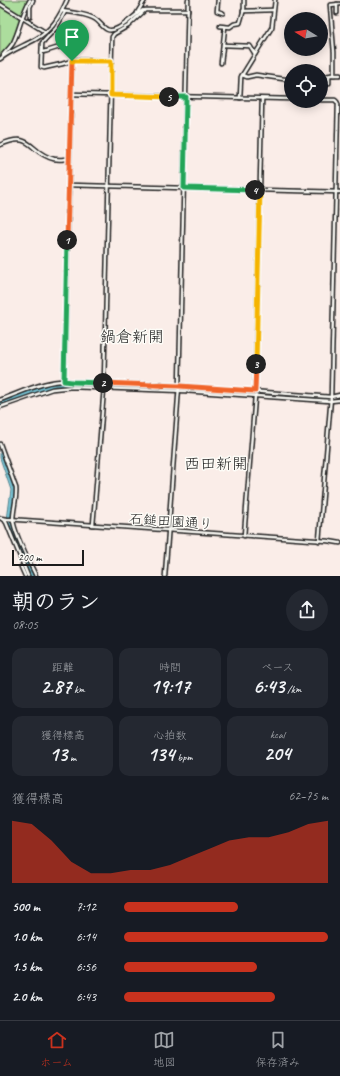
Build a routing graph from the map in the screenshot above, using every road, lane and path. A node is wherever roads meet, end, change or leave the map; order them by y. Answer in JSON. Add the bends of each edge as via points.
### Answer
{"nodes":[{"id":1,"x":30,"y":0,"type":"edge"},
{"id":2,"x":33,"y":0,"type":"edge"},
{"id":3,"x":67,"y":0,"type":"edge"},
{"id":4,"x":145,"y":0,"type":"edge"},
{"id":5,"x":188,"y":0,"type":"edge"},
{"id":6,"x":218,"y":0,"type":"edge"},
{"id":7,"x":244,"y":0,"type":"edge"},
{"id":8,"x":275,"y":0,"type":"edge"},
{"id":9,"x":340,"y":0,"type":"edge"},
{"id":10,"x":0,"y":4,"type":"edge"},
{"id":11,"x":339,"y":4,"type":"edge"},
{"id":12,"x":145,"y":10,"type":"junction"},
{"id":13,"x":188,"y":10,"type":"junction"},
{"id":14,"x":273,"y":10,"type":"junction"},
{"id":15,"x":243,"y":11,"type":"junction"},
{"id":16,"x":64,"y":12,"type":"junction"},
{"id":17,"x":337,"y":12,"type":"dead end"},
{"id":18,"x":223,"y":13,"type":"dead end"},
{"id":19,"x":136,"y":14,"type":"junction"},
{"id":20,"x":30,"y":17,"type":"dead end"},
{"id":21,"x":22,"y":18,"type":"junction"},
{"id":22,"x":220,"y":26,"type":"dead end"},
{"id":23,"x":225,"y":27,"type":"junction"},
{"id":24,"x":45,"y":32,"type":"junction"},
{"id":25,"x":223,"y":45,"type":"junction"},
{"id":26,"x":67,"y":49,"type":"dead end"},
{"id":27,"x":42,"y":52,"type":"junction"},
{"id":28,"x":255,"y":54,"type":"junction"},
{"id":29,"x":0,"y":59,"type":"edge"},
{"id":30,"x":72,"y":61,"type":"junction"},
{"id":31,"x":111,"y":61,"type":"junction"},
{"id":32,"x":221,"y":63,"type":"dead end"},
{"id":33,"x":340,"y":74,"type":"edge"},
{"id":34,"x":242,"y":75,"type":"junction"},
{"id":35,"x":334,"y":75,"type":"junction"},
{"id":36,"x":329,"y":76,"type":"joint"},
{"id":37,"x":284,"y":79,"type":"edge"},
{"id":38,"x":328,"y":83,"type":"edge"},
{"id":39,"x":71,"y":94,"type":"junction"},
{"id":40,"x":111,"y":95,"type":"junction"},
{"id":41,"x":186,"y":97,"type":"junction"},
{"id":42,"x":240,"y":98,"type":"junction"},
{"id":43,"x":262,"y":99,"type":"junction"},
{"id":44,"x":284,"y":99,"type":"edge"},
{"id":45,"x":328,"y":100,"type":"edge"},
{"id":46,"x":339,"y":114,"type":"edge"},
{"id":47,"x":0,"y":145,"type":"edge"},
{"id":48,"x":69,"y":159,"type":"junction"},
{"id":49,"x":69,"y":185,"type":"junction"},
{"id":50,"x":108,"y":186,"type":"junction"},
{"id":51,"x":184,"y":188,"type":"junction"},
{"id":52,"x":260,"y":190,"type":"junction"},
{"id":53,"x":335,"y":192,"type":"junction"},
{"id":54,"x":340,"y":192,"type":"edge"},
{"id":55,"x":64,"y":381,"type":"junction"},
{"id":56,"x":104,"y":383,"type":"junction"},
{"id":57,"x":104,"y":388,"type":"junction"},
{"id":58,"x":179,"y":388,"type":"junction"},
{"id":59,"x":255,"y":391,"type":"junction"},
{"id":60,"x":340,"y":395,"type":"edge"},
{"id":61,"x":255,"y":396,"type":"junction"},
{"id":62,"x":331,"y":399,"type":"junction"},
{"id":63,"x":0,"y":400,"type":"edge"},
{"id":64,"x":340,"y":400,"type":"edge"},
{"id":65,"x":0,"y":407,"type":"edge"},
{"id":66,"x":0,"y":444,"type":"edge"},
{"id":67,"x":1,"y":518,"type":"edge"},
{"id":68,"x":13,"y":520,"type":"junction"},
{"id":69,"x":93,"y":525,"type":"junction"},
{"id":70,"x":168,"y":530,"type":"junction"},
{"id":71,"x":244,"y":536,"type":"junction"},
{"id":72,"x":319,"y":541,"type":"junction"},
{"id":73,"x":340,"y":543,"type":"edge"},
{"id":74,"x":21,"y":567,"type":"dead end"},
{"id":75,"x":25,"y":576,"type":"edge"},
{"id":76,"x":28,"y":576,"type":"edge"},
{"id":77,"x":36,"y":576,"type":"edge"},
{"id":78,"x":164,"y":576,"type":"edge"}],
"edges":[{"from":1,"to":21,"type":"street"},
{"from":2,"to":20,"type":"street"},
{"from":3,"to":16,"type":"street"},
{"from":4,"to":19,"type":"street"},
{"from":5,"to":13,"type":"street"},
{"from":6,"to":18,"type":"street","via":[[217,11]]},
{"from":7,"to":15,"type":"street"},
{"from":8,"to":14,"type":"street"},
{"from":9,"to":11,"type":"street"},
{"from":10,"to":21,"type":"street"},
{"from":11,"to":17,"type":"street"},
{"from":11,"to":35,"type":"street","via":[[330,5]]},
{"from":12,"to":13,"type":"street"},
{"from":12,"to":19,"type":"street"},
{"from":12,"to":31,"type":"street","via":[[128,26],[113,35]]},
{"from":13,"to":41,"type":"street"},
{"from":14,"to":15,"type":"street"},
{"from":14,"to":28,"type":"street","via":[[272,27]]},
{"from":15,"to":23,"type":"street","via":[[240,23]]},
{"from":16,"to":19,"type":"street","via":[[94,18],[102,27],[109,30],[119,28]]},
{"from":16,"to":24,"type":"street"},
{"from":16,"to":27,"type":"street","via":[[56,28],[42,43]]},
{"from":21,"to":24,"type":"street"},
{"from":21,"to":29,"type":"street","via":[[14,41]]},
{"from":22,"to":23,"type":"street"},
{"from":23,"to":25,"type":"street"},
{"from":24,"to":29,"type":"street"},
{"from":25,"to":28,"type":"street","via":[[250,46]]},
{"from":25,"to":32,"type":"street"},
{"from":26,"to":27,"type":"street","via":[[63,46]]},
{"from":27,"to":30,"type":"street","via":[[42,68]]},
{"from":28,"to":34,"type":"street"},
{"from":30,"to":31,"type":"street"},
{"from":30,"to":39,"type":"street"},
{"from":31,"to":40,"type":"street"},
{"from":33,"to":35,"type":"street"},
{"from":34,"to":37,"type":"street"},
{"from":34,"to":42,"type":"street"},
{"from":35,"to":36,"type":"street"},
{"from":36,"to":38,"type":"street"},
{"from":39,"to":40,"type":"street"},
{"from":39,"to":48,"type":"street"},
{"from":40,"to":41,"type":"street"},
{"from":40,"to":50,"type":"street"},
{"from":41,"to":42,"type":"street"},
{"from":41,"to":51,"type":"street"},
{"from":42,"to":43,"type":"street"},
{"from":43,"to":44,"type":"street"},
{"from":43,"to":52,"type":"street"},
{"from":45,"to":46,"type":"street","via":[[337,102]]},
{"from":46,"to":53,"type":"street"},
{"from":47,"to":48,"type":"street","via":[[16,140],[26,141],[52,158]]},
{"from":48,"to":49,"type":"street"},
{"from":49,"to":50,"type":"street"},
{"from":49,"to":55,"type":"street"},
{"from":50,"to":51,"type":"street"},
{"from":50,"to":56,"type":"street"},
{"from":51,"to":52,"type":"street"},
{"from":51,"to":58,"type":"street"},
{"from":52,"to":53,"type":"street"},
{"from":52,"to":59,"type":"street"},
{"from":53,"to":54,"type":"street"},
{"from":53,"to":62,"type":"street"},
{"from":55,"to":56,"type":"street"},
{"from":55,"to":63,"type":"street","via":[[54,381]]},
{"from":56,"to":58,"type":"street"},
{"from":57,"to":58,"type":"street"},
{"from":57,"to":65,"type":"street","via":[[52,389]]},
{"from":57,"to":69,"type":"street"},
{"from":58,"to":59,"type":"street"},
{"from":58,"to":61,"type":"street"},
{"from":58,"to":70,"type":"street"},
{"from":59,"to":62,"type":"street"},
{"from":60,"to":62,"type":"street"},
{"from":61,"to":62,"type":"street"},
{"from":61,"to":71,"type":"street"},
{"from":62,"to":64,"type":"street"},
{"from":62,"to":72,"type":"street"},
{"from":66,"to":68,"type":"street","via":[[16,488]]},
{"from":67,"to":68,"type":"street","name":"石鎚田園通り"},
{"from":67,"to":76,"type":"street","via":[[6,522]]},
{"from":68,"to":69,"type":"street","name":"石鎚田園通り"},
{"from":68,"to":77,"type":"street"},
{"from":69,"to":70,"type":"street","name":"石鎚田園通り"},
{"from":70,"to":71,"type":"street","name":"石鎚田園通り"},
{"from":70,"to":78,"type":"street"},
{"from":71,"to":72,"type":"street","name":"石鎚田園通り"},
{"from":72,"to":73,"type":"street","name":"石鎚田園通り"},
{"from":74,"to":75,"type":"street"}]}
